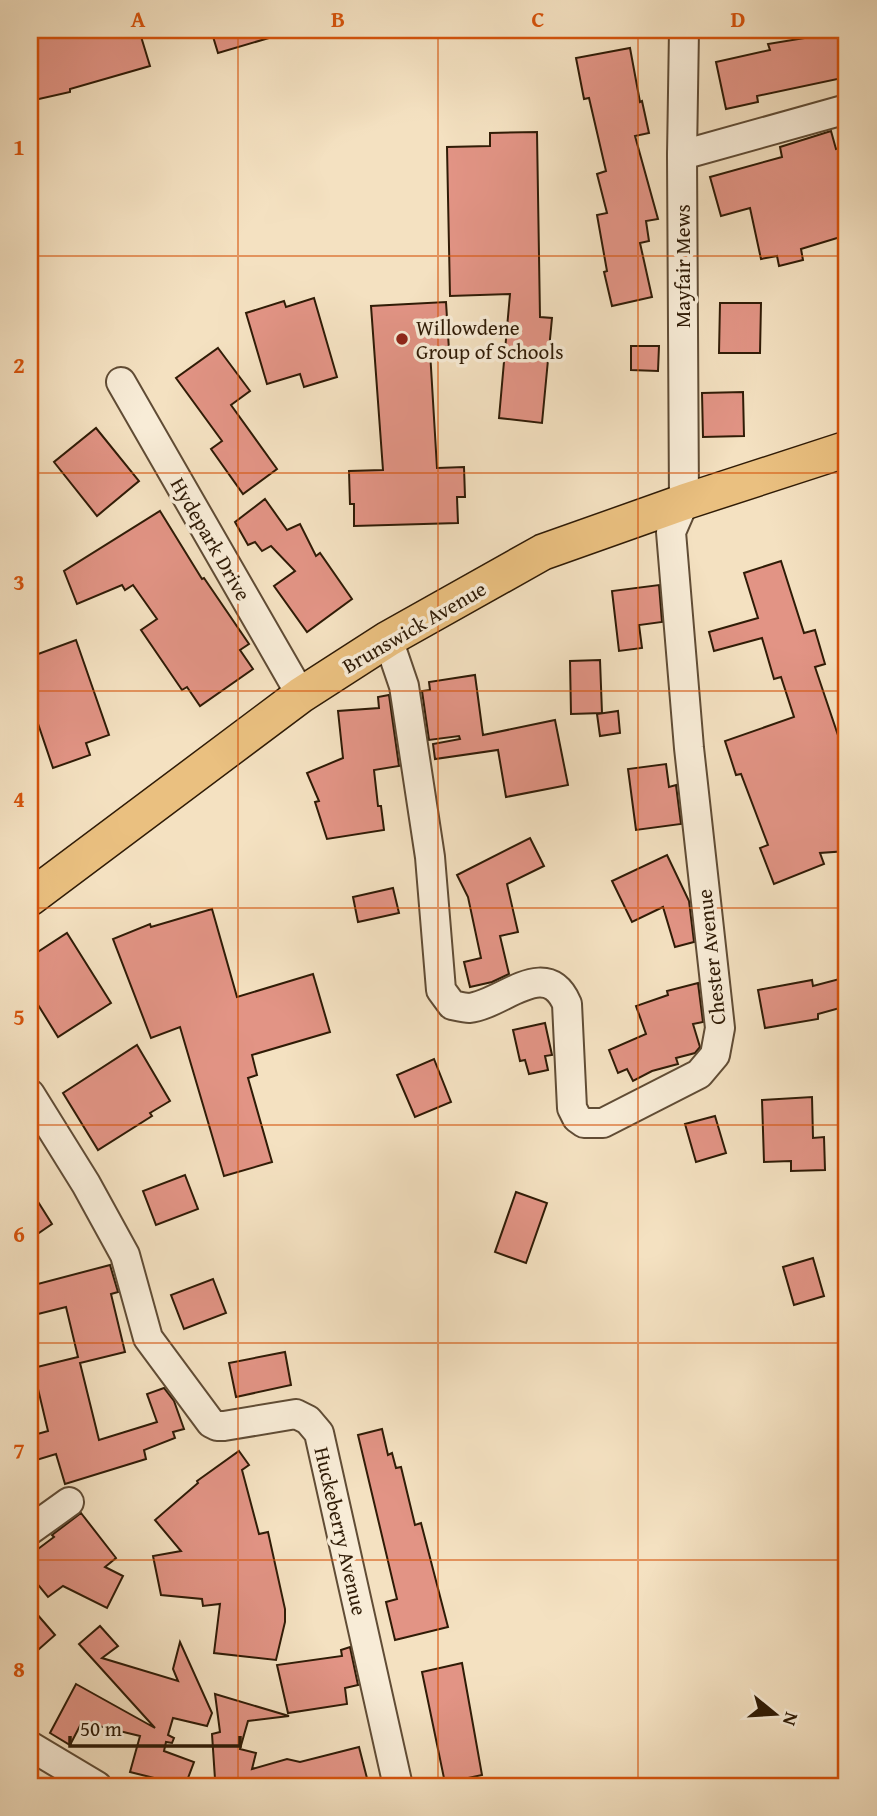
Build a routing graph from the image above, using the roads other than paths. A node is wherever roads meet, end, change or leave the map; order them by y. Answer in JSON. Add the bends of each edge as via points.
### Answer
{"nodes":[{"id":1,"x":684,"y":30,"type":"edge"},
{"id":2,"x":847,"y":109,"type":"edge"},
{"id":3,"x":681,"y":155,"type":"junction"},
{"id":4,"x":121,"y":382,"type":"dead end"},
{"id":5,"x":847,"y":449,"type":"edge"},
{"id":6,"x":684,"y":502,"type":"junction"},
{"id":7,"x":388,"y":639,"type":"junction"},
{"id":8,"x":301,"y":695,"type":"junction"},
{"id":9,"x":30,"y":898,"type":"edge"},
{"id":10,"x":30,"y":1094,"type":"edge"},
{"id":11,"x":69,"y":1502,"type":"dead end"},
{"id":12,"x":30,"y":1530,"type":"edge"},
{"id":13,"x":30,"y":1746,"type":"edge"},
{"id":14,"x":97,"y":1786,"type":"edge"},
{"id":15,"x":398,"y":1786,"type":"edge"}],
"edges":[{"from":1,"to":3,"type":"street","name":"Mayfair Mews"},
{"from":2,"to":3,"type":"street"},
{"from":3,"to":6,"type":"street","name":"Mayfair Mews"},
{"from":4,"to":8,"type":"street","name":"Hydepark Drive"},
{"from":5,"to":6,"type":"main road","name":"Brunswick Avenue"},
{"from":6,"to":7,"type":"main road","name":"Brunswick Avenue","via":[[543,552]]},
{"from":6,"to":7,"type":"street","name":"Chester Avenue","via":[[671,532],[720,1028],[715,1055],[699,1074],[603,1123],[584,1123],[572,1108],[567,1004],[561,991],[537,982],[470,1008],[452,1005],[441,990],[430,858],[408,712]]},
{"from":7,"to":8,"type":"main road","name":"Brunswick Avenue"},
{"from":8,"to":9,"type":"main road","name":"Brunswick Avenue"},
{"from":10,"to":15,"type":"street","name":"Huckeberry Avenue","via":[[125,1255],[148,1338],[211,1423],[223,1426],[296,1414],[318,1433]]},
{"from":11,"to":12,"type":"street"},
{"from":13,"to":14,"type":"street"}]}
